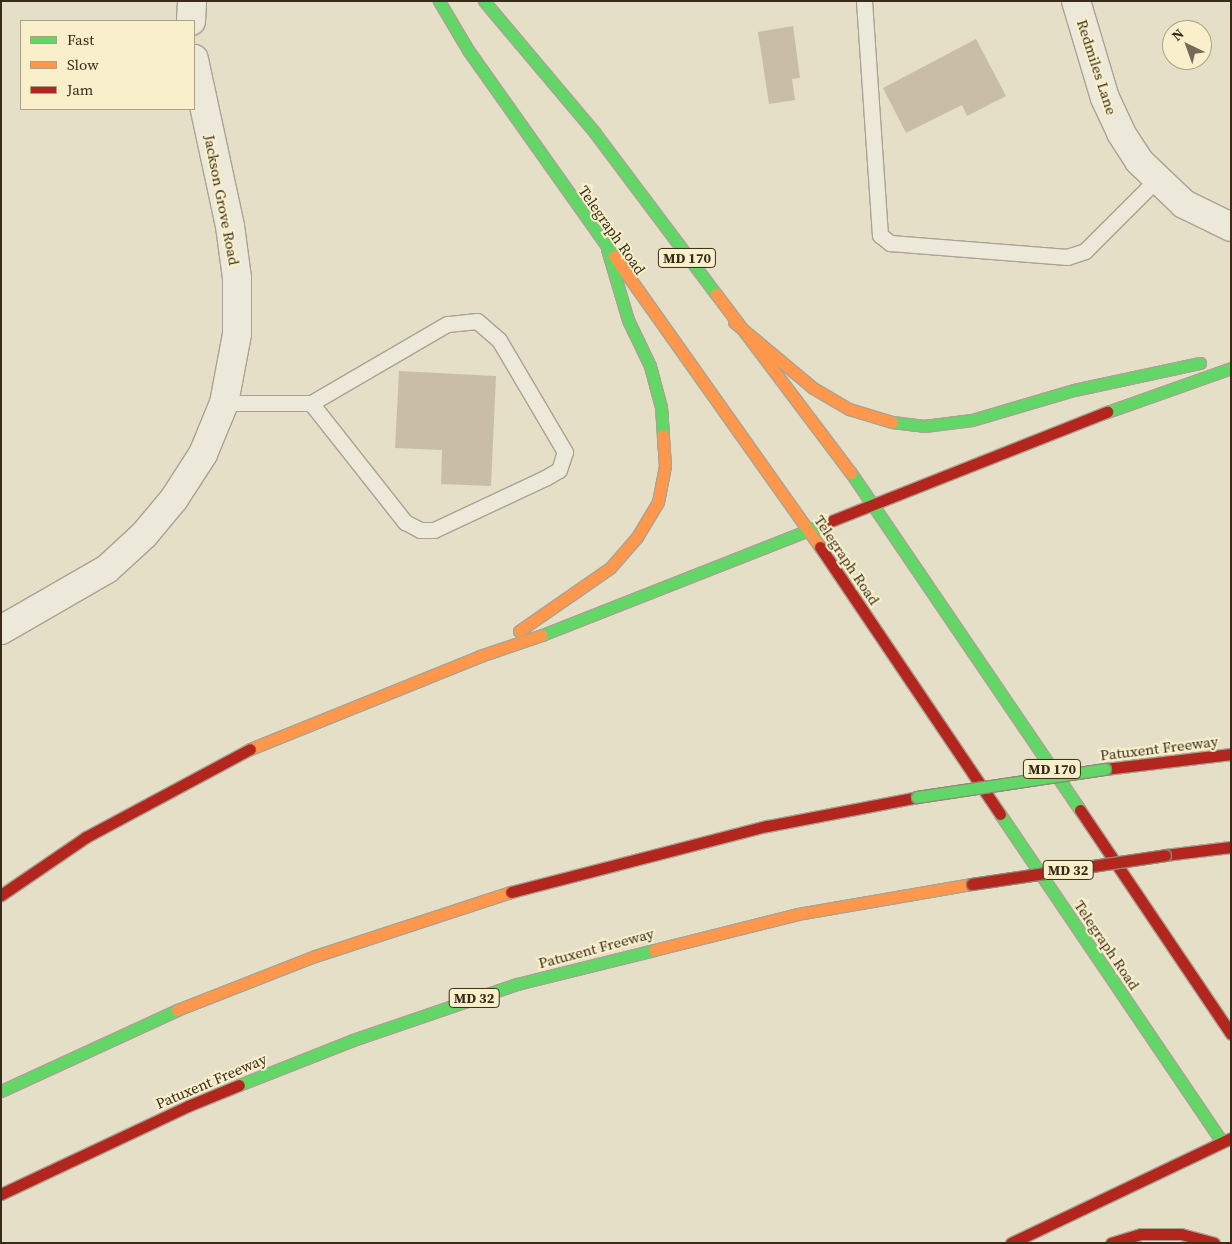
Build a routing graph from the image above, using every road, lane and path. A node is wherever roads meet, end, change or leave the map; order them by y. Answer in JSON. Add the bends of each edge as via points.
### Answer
{"nodes":[{"id":1,"x":192,"y":1,"type":"edge"},
{"id":2,"x":439,"y":1,"type":"edge"},
{"id":3,"x":484,"y":1,"type":"edge"},
{"id":4,"x":864,"y":1,"type":"edge"},
{"id":5,"x":1076,"y":1,"type":"edge"},
{"id":6,"x":191,"y":20,"type":"edge"},
{"id":7,"x":195,"y":64,"type":"edge"},
{"id":8,"x":1156,"y":180,"type":"junction"},
{"id":9,"x":1231,"y":228,"type":"edge"},
{"id":10,"x":607,"y":249,"type":"junction"},
{"id":11,"x":734,"y":322,"type":"junction"},
{"id":12,"x":1231,"y":357,"type":"edge"},
{"id":13,"x":1231,"y":368,"type":"edge"},
{"id":14,"x":224,"y":403,"type":"junction"},
{"id":15,"x":311,"y":403,"type":"junction"},
{"id":16,"x":874,"y":504,"type":"junction"},
{"id":17,"x":807,"y":528,"type":"junction"},
{"id":18,"x":1,"y":630,"type":"edge"},
{"id":19,"x":480,"y":656,"type":"junction"},
{"id":20,"x":1231,"y":754,"type":"edge"},
{"id":21,"x":1231,"y":847,"type":"edge"},
{"id":22,"x":1,"y":894,"type":"edge"},
{"id":23,"x":1231,"y":1034,"type":"edge"},
{"id":24,"x":1,"y":1091,"type":"edge"},
{"id":25,"x":1226,"y":1140,"type":"edge"},
{"id":26,"x":1,"y":1194,"type":"edge"},
{"id":27,"x":1010,"y":1243,"type":"edge"},
{"id":28,"x":1111,"y":1243,"type":"edge"},
{"id":29,"x":1214,"y":1243,"type":"edge"}],
"edges":[{"from":1,"to":6,"type":"street"},
{"from":2,"to":10,"type":"main road","name":"Telegraph Road","via":[[468,50]]},
{"from":3,"to":11,"type":"main road","number":"MD 170","via":[[595,133]]},
{"from":4,"to":8,"type":"lane","via":[[880,235],[890,243],[1067,257],[1085,251]]},
{"from":5,"to":8,"type":"street","name":"Redmiles Lane","via":[[1105,98],[1121,133]]},
{"from":7,"to":14,"type":"street","name":"Jackson Grove Road","via":[[230,226],[237,278],[237,334]]},
{"from":8,"to":9,"type":"street","name":"Redmiles Lane","via":[[1184,204]]},
{"from":10,"to":17,"type":"main road","name":"Telegraph Road"},
{"from":10,"to":19,"type":"main road","via":[[628,320],[650,366],[661,407],[665,466],[658,502],[637,537],[610,568],[563,604]]},
{"from":11,"to":12,"type":"main road","via":[[813,388],[849,409],[890,422],[924,426],[972,420],[1074,390]]},
{"from":11,"to":16,"type":"main road","number":"MD 170"},
{"from":13,"to":16,"type":"main road","via":[[1086,419]]},
{"from":14,"to":15,"type":"lane"},
{"from":14,"to":18,"type":"street","name":"Jackson Grove Road","via":[[203,454],[174,499],[144,535],[107,570]]},
{"from":15,"to":15,"type":"lane","via":[[405,522],[420,530],[434,530],[560,470],[565,452],[499,340],[477,321],[447,324]]},
{"from":16,"to":17,"type":"main road"},
{"from":16,"to":23,"type":"main road","number":"MD 170"},
{"from":17,"to":19,"type":"main road","via":[[582,621]]},
{"from":17,"to":25,"type":"main road","name":"Telegraph Road"},
{"from":19,"to":22,"type":"main road","via":[[358,702],[250,749],[86,837]]},
{"from":20,"to":24,"type":"main road","name":"Patuxent Freeway","bridge":true,"via":[[917,797],[757,828],[482,900],[315,956],[161,1016]]},
{"from":21,"to":26,"type":"main road","name":"Patuxent Freeway","number":"MD 32","bridge":true,"via":[[972,884],[798,914],[517,984],[353,1040],[197,1102]]},
{"from":25,"to":27,"type":"main road"},
{"from":28,"to":29,"type":"main road","via":[[1141,1234],[1181,1234]]}]}
